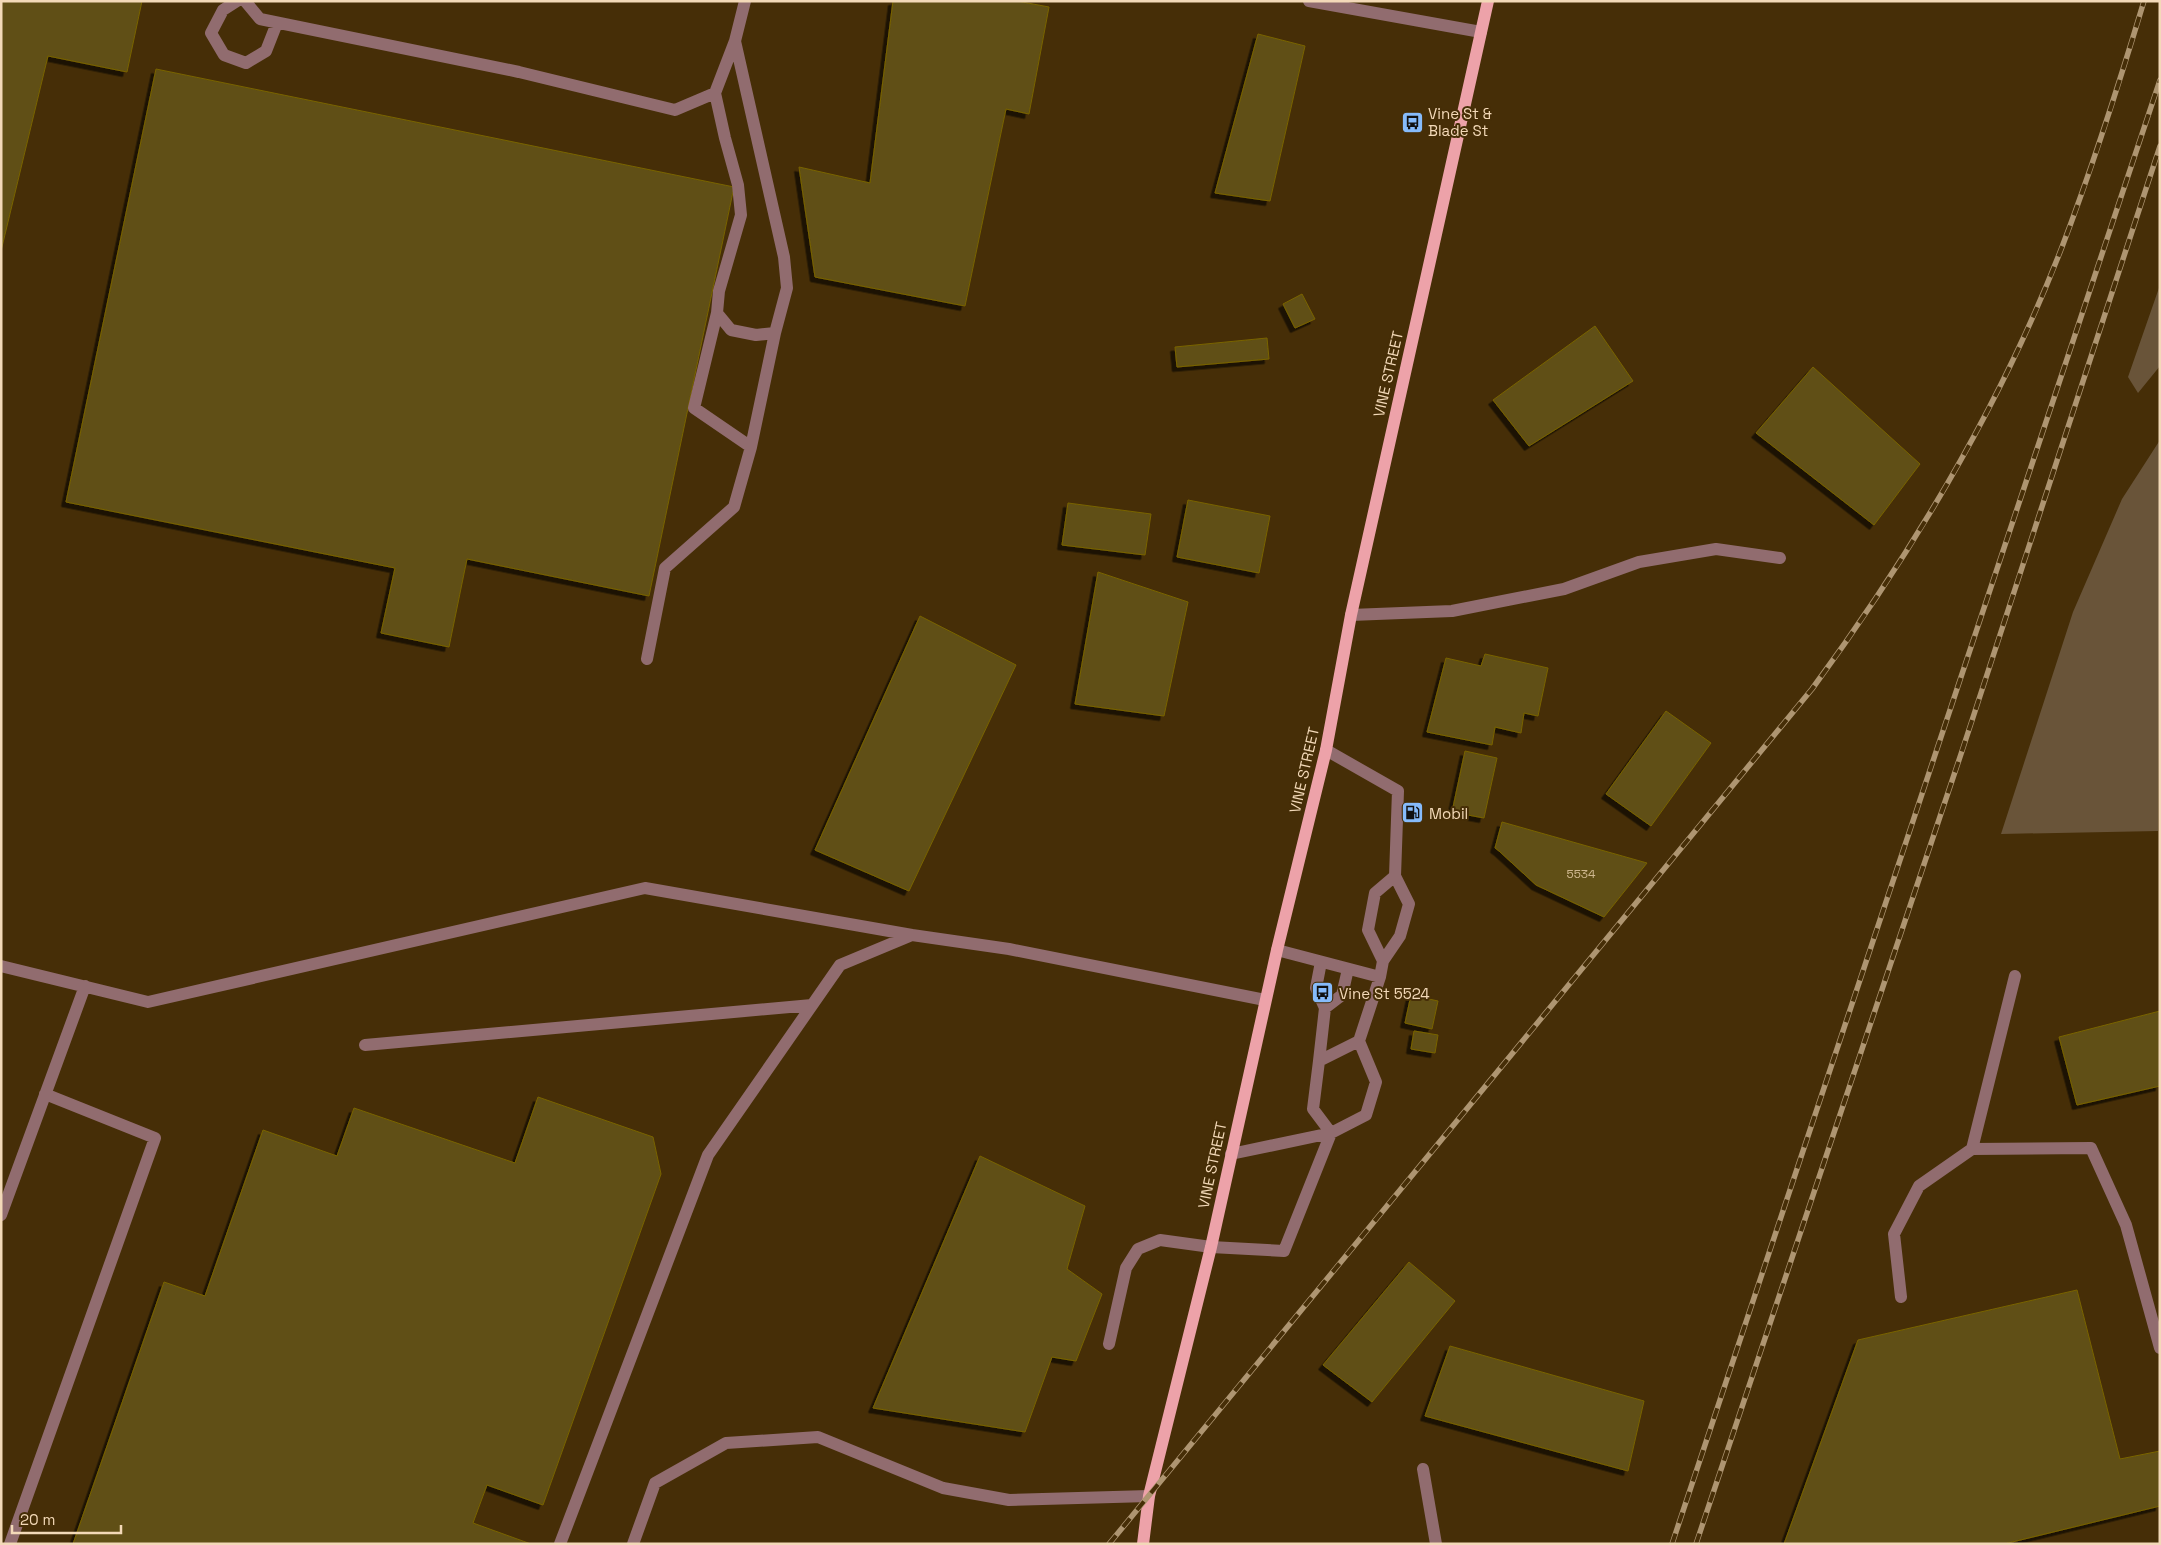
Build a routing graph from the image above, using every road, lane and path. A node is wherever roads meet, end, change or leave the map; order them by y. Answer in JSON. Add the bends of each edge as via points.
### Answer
{"nodes":[{"id":1,"x":237,"y":1,"type":"edge"},
{"id":2,"x":245,"y":1,"type":"edge"},
{"id":3,"x":745,"y":1,"type":"edge"},
{"id":4,"x":1309,"y":1,"type":"edge"},
{"id":5,"x":1488,"y":1,"type":"edge"},
{"id":6,"x":277,"y":23,"type":"junction"},
{"id":7,"x":1481,"y":32,"type":"junction"},
{"id":8,"x":735,"y":41,"type":"junction"},
{"id":9,"x":715,"y":93,"type":"junction"},
{"id":10,"x":717,"y":313,"type":"junction"},
{"id":11,"x":775,"y":333,"type":"junction"},
{"id":12,"x":751,"y":447,"type":"junction"},
{"id":13,"x":1780,"y":558,"type":"dead end"},
{"id":14,"x":1351,"y":615,"type":"junction"},
{"id":15,"x":647,"y":659,"type":"dead end"},
{"id":16,"x":1326,"y":750,"type":"junction"},
{"id":17,"x":1395,"y":876,"type":"junction"},
{"id":18,"x":912,"y":935,"type":"junction"},
{"id":19,"x":1277,"y":950,"type":"junction"},
{"id":20,"x":1383,"y":961,"type":"junction"},
{"id":21,"x":1321,"y":962,"type":"junction"},
{"id":22,"x":1,"y":966,"type":"edge"},
{"id":23,"x":1348,"y":969,"type":"junction"},
{"id":24,"x":2015,"y":976,"type":"dead end"},
{"id":25,"x":1380,"y":977,"type":"junction"},
{"id":26,"x":85,"y":986,"type":"junction"},
{"id":27,"x":1265,"y":1000,"type":"junction"},
{"id":28,"x":812,"y":1005,"type":"junction"},
{"id":29,"x":1325,"y":1008,"type":"junction"},
{"id":30,"x":1359,"y":1041,"type":"junction"},
{"id":31,"x":365,"y":1045,"type":"dead end"},
{"id":32,"x":1320,"y":1061,"type":"junction"},
{"id":33,"x":45,"y":1094,"type":"junction"},
{"id":34,"x":1331,"y":1133,"type":"junction"},
{"id":35,"x":1972,"y":1149,"type":"junction"},
{"id":36,"x":1231,"y":1154,"type":"junction"},
{"id":37,"x":1,"y":1214,"type":"edge"},
{"id":38,"x":1211,"y":1247,"type":"junction"},
{"id":39,"x":1901,"y":1298,"type":"dead end"},
{"id":40,"x":1110,"y":1344,"type":"dead end"},
{"id":41,"x":2160,"y":1348,"type":"edge"},
{"id":42,"x":1423,"y":1469,"type":"dead end"},
{"id":43,"x":1149,"y":1496,"type":"junction"},
{"id":44,"x":10,"y":1544,"type":"edge"},
{"id":45,"x":560,"y":1544,"type":"edge"},
{"id":46,"x":633,"y":1544,"type":"edge"},
{"id":47,"x":1143,"y":1544,"type":"edge"},
{"id":48,"x":1436,"y":1544,"type":"edge"}],
"edges":[{"from":1,"to":6,"type":"street","via":[[223,10],[212,33],[224,55],[246,63],[266,51]]},
{"from":2,"to":6,"type":"street","via":[[260,19]]},
{"from":3,"to":8,"type":"street"},
{"from":4,"to":7,"type":"street"},
{"from":5,"to":7,"type":"main road","name":"VINE STREET"},
{"from":6,"to":9,"type":"street","via":[[519,72],[675,110]]},
{"from":7,"to":14,"type":"main road","name":"VINE STREET"},
{"from":8,"to":9,"type":"street"},
{"from":8,"to":11,"type":"street","via":[[784,257],[787,288]]},
{"from":9,"to":10,"type":"street","via":[[738,185],[741,215],[719,291]]},
{"from":10,"to":11,"type":"street","via":[[731,330],[756,335]]},
{"from":10,"to":12,"type":"street","via":[[694,408]]},
{"from":11,"to":12,"type":"street"},
{"from":12,"to":15,"type":"street","via":[[734,507],[665,568]]},
{"from":13,"to":14,"type":"street","via":[[1716,549],[1639,562],[1564,588],[1452,612]]},
{"from":14,"to":16,"type":"main road","name":"VINE STREET"},
{"from":16,"to":17,"type":"street","via":[[1398,791]]},
{"from":16,"to":19,"type":"main road","name":"VINE STREET"},
{"from":17,"to":20,"type":"street","via":[[1409,904],[1400,936]]},
{"from":17,"to":20,"type":"street","via":[[1375,893],[1368,930]]},
{"from":18,"to":26,"type":"street","via":[[645,888],[148,1002]]},
{"from":18,"to":27,"type":"street","via":[[1009,949]]},
{"from":18,"to":28,"type":"street","via":[[840,966]]},
{"from":19,"to":21,"type":"street"},
{"from":19,"to":27,"type":"main road","name":"VINE STREET"},
{"from":20,"to":25,"type":"street"},
{"from":21,"to":23,"type":"street"},
{"from":21,"to":29,"type":"street","via":[[1316,988]]},
{"from":22,"to":26,"type":"street"},
{"from":23,"to":25,"type":"street"},
{"from":23,"to":29,"type":"street","via":[[1342,995]]},
{"from":24,"to":35,"type":"street"},
{"from":25,"to":30,"type":"street"},
{"from":26,"to":33,"type":"street"},
{"from":27,"to":36,"type":"main road","name":"VINE STREET"},
{"from":28,"to":31,"type":"street"},
{"from":28,"to":45,"type":"street","via":[[708,1155]]},
{"from":29,"to":32,"type":"street"},
{"from":30,"to":32,"type":"street"},
{"from":30,"to":34,"type":"street","via":[[1376,1082],[1366,1115]]},
{"from":32,"to":34,"type":"street","via":[[1313,1108]]},
{"from":33,"to":37,"type":"street"},
{"from":33,"to":44,"type":"street","via":[[155,1138]]},
{"from":34,"to":36,"type":"street"},
{"from":34,"to":38,"type":"street","via":[[1284,1251]]},
{"from":35,"to":39,"type":"street","via":[[1919,1186],[1894,1234]]},
{"from":35,"to":41,"type":"street","via":[[2091,1148],[2126,1225]]},
{"from":36,"to":38,"type":"main road","name":"VINE STREET"},
{"from":38,"to":40,"type":"street","via":[[1160,1240],[1138,1249],[1126,1268]]},
{"from":38,"to":43,"type":"main road","name":"VINE STREET"},
{"from":42,"to":48,"type":"street"},
{"from":43,"to":46,"type":"street","via":[[1009,1500],[943,1488],[818,1437],[726,1443],[655,1483]]},
{"from":43,"to":47,"type":"main road","name":"VINE STREET"}]}
